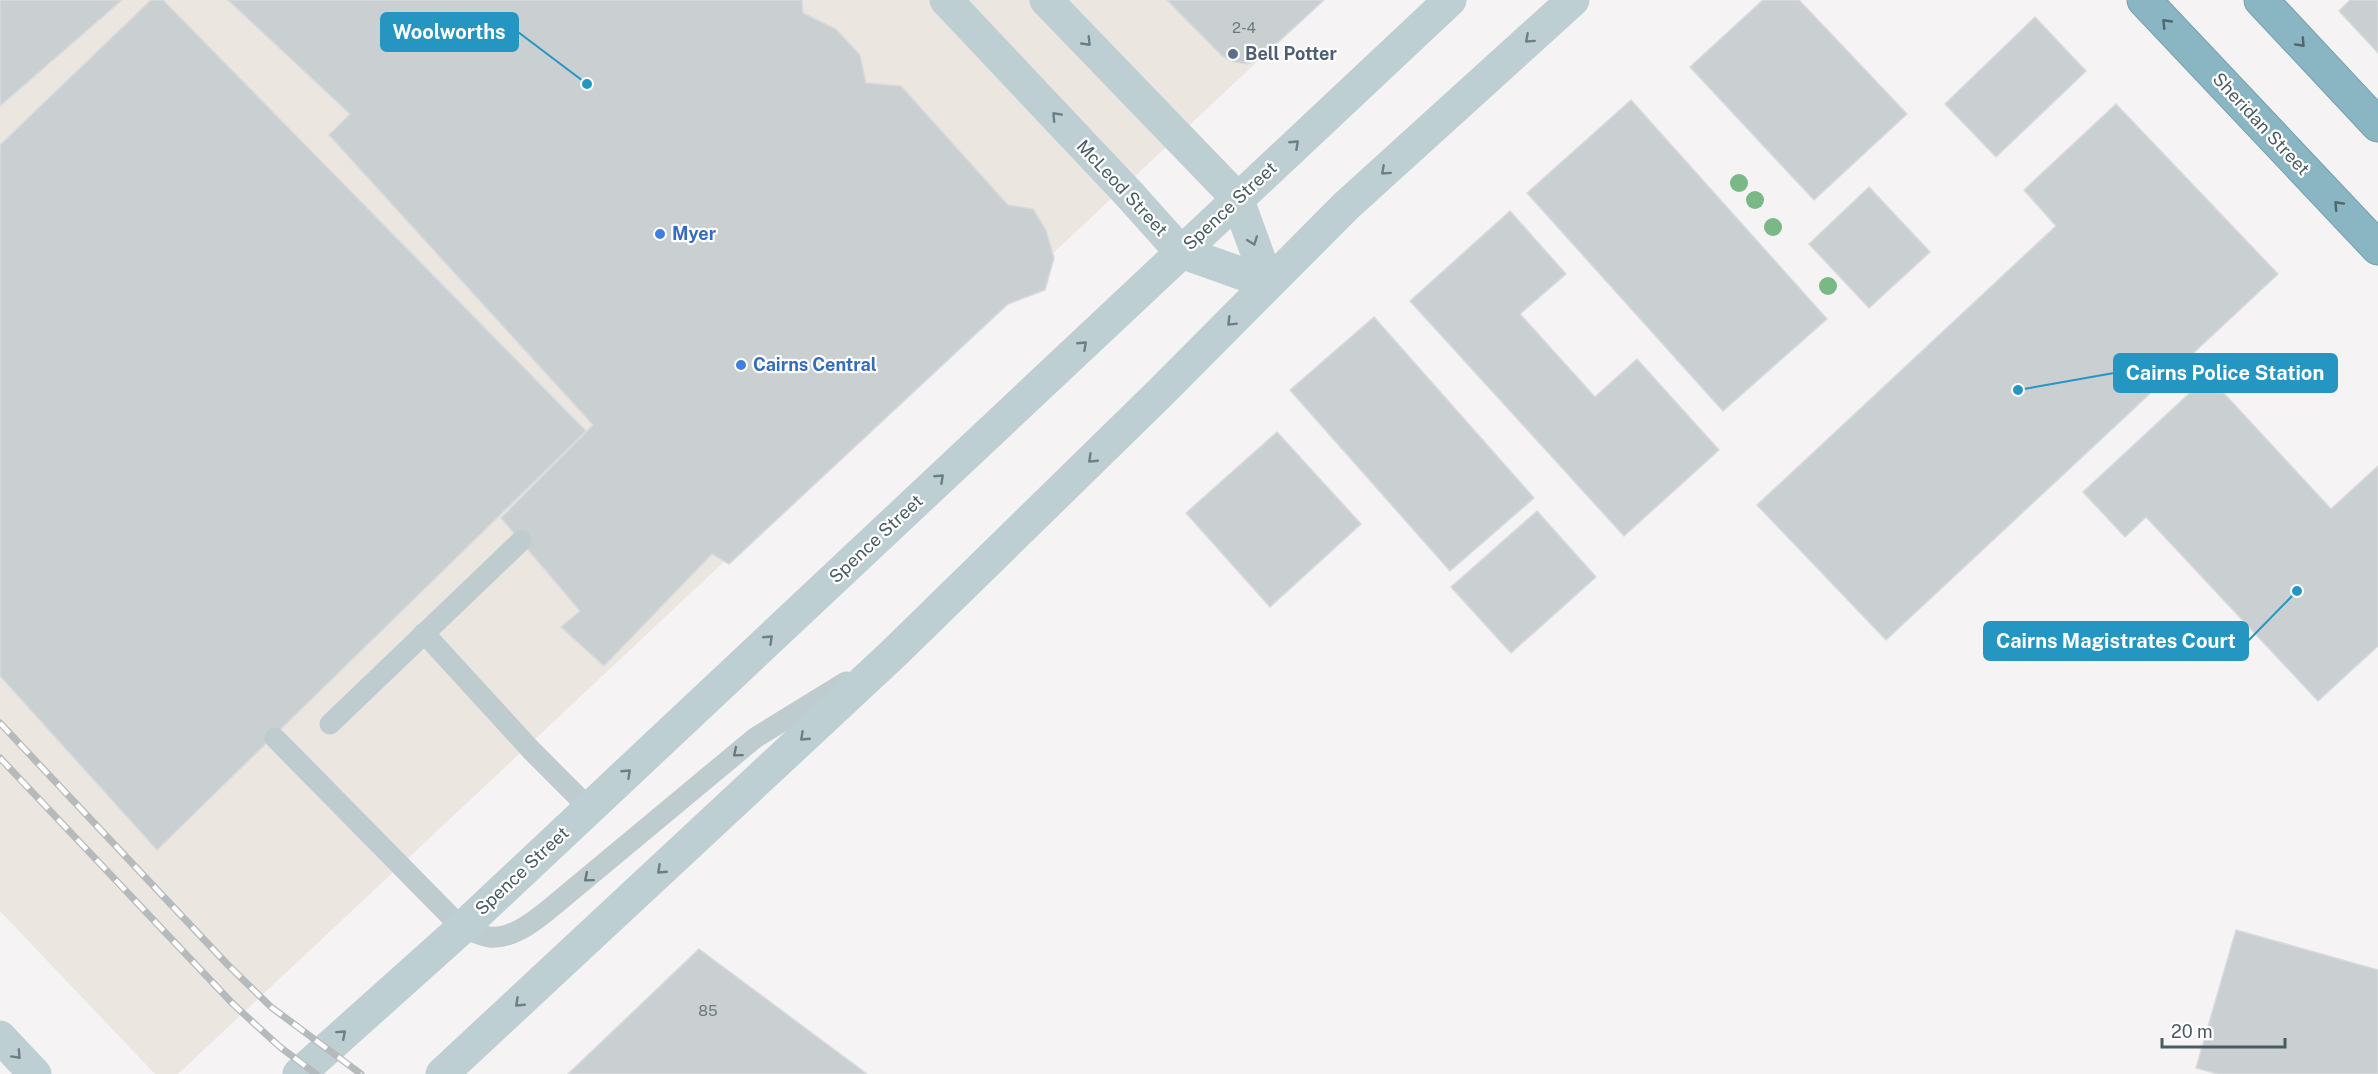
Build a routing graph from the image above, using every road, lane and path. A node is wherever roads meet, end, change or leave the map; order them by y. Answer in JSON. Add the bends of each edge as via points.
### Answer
{"nodes":[{"id":1,"x":946,"y":0,"type":"edge"},
{"id":2,"x":1046,"y":0,"type":"edge"},
{"id":3,"x":1450,"y":0,"type":"edge"},
{"id":4,"x":1573,"y":0,"type":"edge"},
{"id":5,"x":2144,"y":0,"type":"edge"},
{"id":6,"x":2261,"y":0,"type":"edge"},
{"id":7,"x":2378,"y":125,"type":"edge"},
{"id":8,"x":1237,"y":198,"type":"junction"},
{"id":9,"x":2378,"y":248,"type":"edge"},
{"id":10,"x":1181,"y":252,"type":"junction"},
{"id":11,"x":1268,"y":284,"type":"junction"},
{"id":12,"x":521,"y":541,"type":"dead end"},
{"id":13,"x":424,"y":633,"type":"junction"},
{"id":14,"x":893,"y":654,"type":"junction"},
{"id":15,"x":330,"y":724,"type":"dead end"},
{"id":16,"x":275,"y":738,"type":"dead end"},
{"id":17,"x":589,"y":808,"type":"junction"},
{"id":18,"x":462,"y":928,"type":"junction"},
{"id":19,"x":0,"y":1037,"type":"edge"},
{"id":20,"x":34,"y":1074,"type":"edge"},
{"id":21,"x":299,"y":1074,"type":"edge"},
{"id":22,"x":442,"y":1074,"type":"edge"}],
"edges":[{"from":10,"to":1,"type":"street","name":"McLeod Street","one_way":true},
{"from":2,"to":8,"type":"street","one_way":true},
{"from":8,"to":3,"type":"street","name":"Spence Street","one_way":true},
{"from":4,"to":11,"type":"street","one_way":true,"via":[[1346,206]]},
{"from":9,"to":5,"type":"highway","name":"Sheridan Street","one_way":true},
{"from":6,"to":7,"type":"highway","one_way":true},
{"from":8,"to":10,"type":"street","name":"Spence Street"},
{"from":8,"to":11,"type":"street","one_way":true},
{"from":10,"to":11,"type":"street","name":"McLeod Street"},
{"from":17,"to":10,"type":"street","name":"Spence Street","one_way":true},
{"from":11,"to":14,"type":"street","one_way":true},
{"from":12,"to":13,"type":"lane"},
{"from":13,"to":15,"type":"lane"},
{"from":13,"to":17,"type":"lane"},
{"from":14,"to":18,"type":"lane","one_way":true,"via":[[755,738],[532,923],[508,934],[489,937]]},
{"from":14,"to":22,"type":"street","one_way":true},
{"from":16,"to":18,"type":"lane"},
{"from":17,"to":18,"type":"street","name":"Spence Street"},
{"from":21,"to":18,"type":"street","name":"Spence Street","one_way":true},
{"from":19,"to":20,"type":"street","one_way":true}]}
